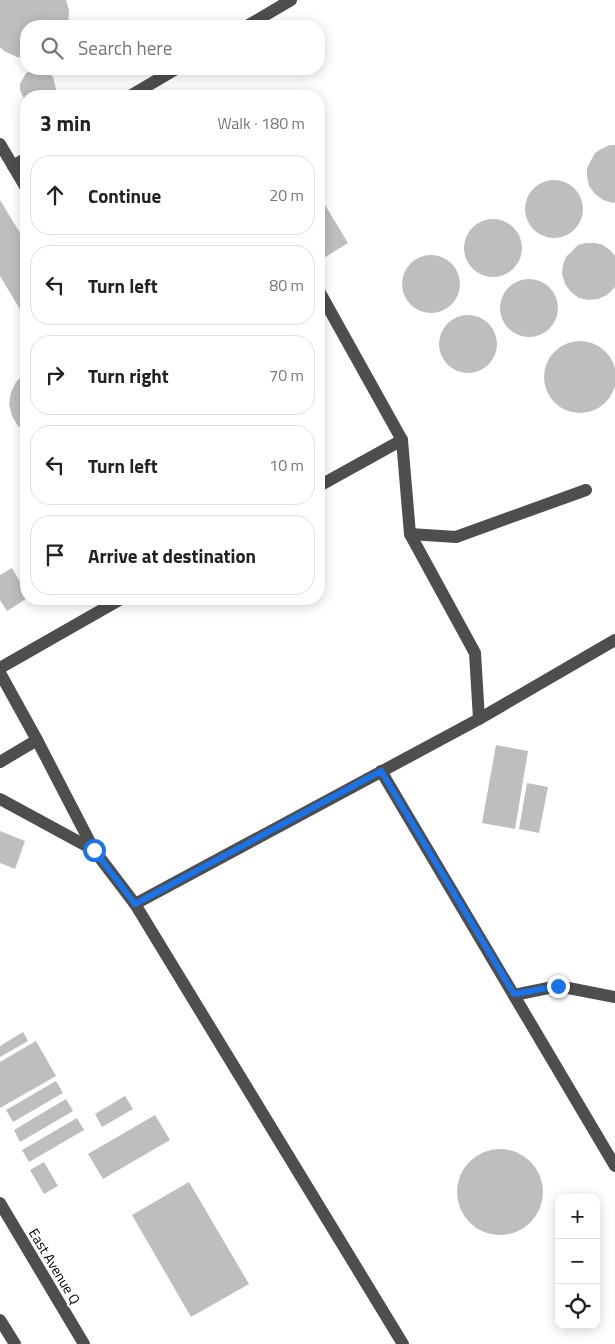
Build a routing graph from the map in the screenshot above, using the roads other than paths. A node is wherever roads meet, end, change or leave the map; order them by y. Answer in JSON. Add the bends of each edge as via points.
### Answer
{"nodes":[{"id":1,"x":291,"y":0,"type":"edge"},
{"id":2,"x":257,"y":20,"type":"edge"},
{"id":3,"x":166,"y":75,"type":"edge"},
{"id":4,"x":140,"y":90,"type":"edge"},
{"id":5,"x":0,"y":144,"type":"edge"},
{"id":6,"x":20,"y":162,"type":"edge"},
{"id":7,"x":13,"y":166,"type":"junction"},
{"id":8,"x":20,"y":178,"type":"edge"},
{"id":9,"x":325,"y":302,"type":"edge"},
{"id":10,"x":402,"y":440,"type":"junction"},
{"id":11,"x":325,"y":483,"type":"edge"},
{"id":12,"x":586,"y":490,"type":"dead end"},
{"id":13,"x":410,"y":534,"type":"junction"},
{"id":14,"x":110,"y":605,"type":"edge"},
{"id":15,"x":615,"y":640,"type":"edge"},
{"id":16,"x":0,"y":668,"type":"edge"},
{"id":17,"x":0,"y":673,"type":"edge"},
{"id":18,"x":479,"y":719,"type":"junction"},
{"id":19,"x":37,"y":740,"type":"junction"},
{"id":20,"x":0,"y":762,"type":"edge"},
{"id":21,"x":381,"y":771,"type":"junction"},
{"id":22,"x":0,"y":799,"type":"edge"},
{"id":23,"x":94,"y":850,"type":"junction"},
{"id":24,"x":135,"y":904,"type":"junction"},
{"id":25,"x":514,"y":994,"type":"junction"},
{"id":26,"x":615,"y":997,"type":"edge"},
{"id":27,"x":615,"y":1166,"type":"edge"},
{"id":28,"x":0,"y":1203,"type":"edge"},
{"id":29,"x":0,"y":1320,"type":"edge"},
{"id":30,"x":14,"y":1344,"type":"edge"},
{"id":31,"x":84,"y":1344,"type":"edge"},
{"id":32,"x":403,"y":1344,"type":"edge"}],
"edges":[{"from":1,"to":2,"type":"street"},
{"from":3,"to":4,"type":"street"},
{"from":5,"to":7,"type":"street"},
{"from":6,"to":7,"type":"street"},
{"from":7,"to":8,"type":"street"},
{"from":9,"to":10,"type":"street"},
{"from":10,"to":11,"type":"street"},
{"from":10,"to":13,"type":"street"},
{"from":12,"to":13,"type":"street","via":[[456,536]]},
{"from":13,"to":18,"type":"street","via":[[475,653]]},
{"from":14,"to":16,"type":"street"},
{"from":15,"to":18,"type":"street"},
{"from":17,"to":19,"type":"street"},
{"from":18,"to":21,"type":"street"},
{"from":19,"to":20,"type":"street"},
{"from":19,"to":23,"type":"street"},
{"from":21,"to":24,"type":"street"},
{"from":21,"to":25,"type":"street"},
{"from":22,"to":23,"type":"street"},
{"from":23,"to":24,"type":"street"},
{"from":24,"to":32,"type":"street"},
{"from":25,"to":26,"type":"street","via":[[558,986]]},
{"from":25,"to":27,"type":"street"},
{"from":28,"to":31,"type":"street","name":"East Avenue Q"},
{"from":29,"to":30,"type":"street"}]}
